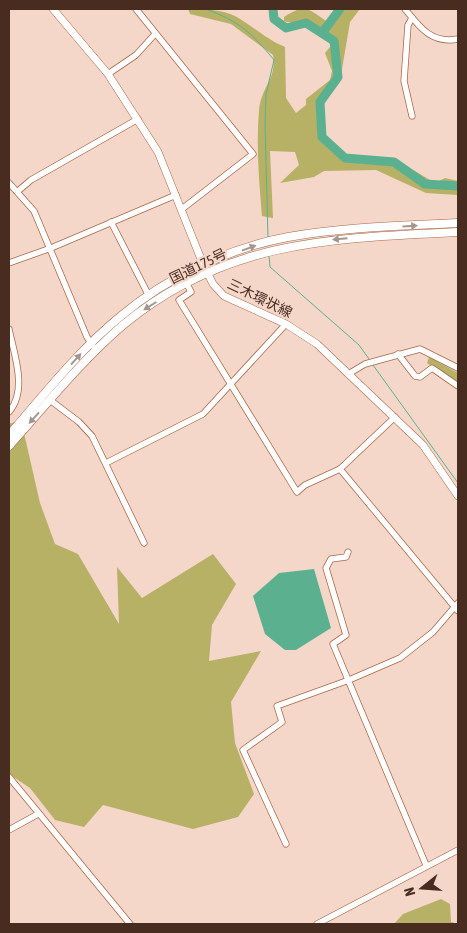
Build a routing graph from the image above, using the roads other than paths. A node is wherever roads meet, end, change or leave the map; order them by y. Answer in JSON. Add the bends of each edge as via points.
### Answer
{"nodes":[{"id":1,"x":53,"y":9,"type":"edge"},
{"id":2,"x":136,"y":9,"type":"edge"},
{"id":3,"x":405,"y":9,"type":"edge"},
{"id":4,"x":412,"y":18,"type":"junction"},
{"id":5,"x":155,"y":34,"type":"junction"},
{"id":6,"x":458,"y":39,"type":"edge"},
{"id":7,"x":108,"y":74,"type":"junction"},
{"id":8,"x":412,"y":116,"type":"dead end"},
{"id":9,"x":138,"y":119,"type":"junction"},
{"id":10,"x":9,"y":183,"type":"edge"},
{"id":11,"x":18,"y":191,"type":"junction"},
{"id":12,"x":176,"y":195,"type":"junction"},
{"id":13,"x":182,"y":210,"type":"junction"},
{"id":14,"x":111,"y":222,"type":"junction"},
{"id":15,"x":458,"y":224,"type":"edge"},
{"id":16,"x":458,"y":232,"type":"edge"},
{"id":17,"x":51,"y":248,"type":"junction"},
{"id":18,"x":9,"y":263,"type":"edge"},
{"id":19,"x":203,"y":264,"type":"junction"},
{"id":20,"x":208,"y":273,"type":"junction"},
{"id":21,"x":187,"y":284,"type":"junction"},
{"id":22,"x":149,"y":296,"type":"junction"},
{"id":23,"x":286,"y":324,"type":"junction"},
{"id":24,"x":9,"y":329,"type":"edge"},
{"id":25,"x":91,"y":343,"type":"junction"},
{"id":26,"x":97,"y":350,"type":"junction"},
{"id":27,"x":398,"y":354,"type":"junction"},
{"id":28,"x":458,"y":368,"type":"edge"},
{"id":29,"x":350,"y":373,"type":"junction"},
{"id":30,"x":231,"y":384,"type":"junction"},
{"id":31,"x":458,"y":386,"type":"edge"},
{"id":32,"x":50,"y":400,"type":"junction"},
{"id":33,"x":9,"y":412,"type":"edge"},
{"id":34,"x":395,"y":417,"type":"junction"},
{"id":35,"x":9,"y":435,"type":"edge"},
{"id":36,"x":9,"y":446,"type":"edge"},
{"id":37,"x":106,"y":463,"type":"junction"},
{"id":38,"x":340,"y":469,"type":"junction"},
{"id":39,"x":458,"y":496,"type":"edge"},
{"id":40,"x":144,"y":543,"type":"dead end"},
{"id":41,"x":348,"y":552,"type":"dead end"},
{"id":42,"x":457,"y":607,"type":"edge"},
{"id":43,"x":349,"y":680,"type":"junction"},
{"id":44,"x":9,"y":777,"type":"edge"},
{"id":45,"x":38,"y":814,"type":"junction"},
{"id":46,"x":9,"y":830,"type":"edge"},
{"id":47,"x":286,"y":844,"type":"dead end"},
{"id":48,"x":458,"y":850,"type":"edge"},
{"id":49,"x":426,"y":865,"type":"junction"},
{"id":50,"x":130,"y":924,"type":"edge"},
{"id":51,"x":318,"y":924,"type":"edge"}],
"edges":[{"from":1,"to":7,"type":"main road","name":"三木環状線"},
{"from":2,"to":5,"type":"street"},
{"from":3,"to":4,"type":"street"},
{"from":4,"to":6,"type":"street","via":[[429,35],[441,41]]},
{"from":4,"to":8,"type":"street","via":[[408,25],[404,81]]},
{"from":5,"to":7,"type":"street","via":[[136,55]]},
{"from":5,"to":13,"type":"street","via":[[253,154]]},
{"from":7,"to":9,"type":"main road","name":"三木環状線"},
{"from":9,"to":11,"type":"street","via":[[31,180]]},
{"from":9,"to":12,"type":"main road","name":"三木環状線","via":[[158,152]]},
{"from":10,"to":11,"type":"street"},
{"from":11,"to":17,"type":"street","via":[[34,211]]},
{"from":12,"to":13,"type":"main road","name":"三木環状線"},
{"from":12,"to":14,"type":"street"},
{"from":13,"to":19,"type":"main road","name":"三木環状線"},
{"from":14,"to":17,"type":"street"},
{"from":14,"to":22,"type":"street"},
{"from":19,"to":15,"type":"highway","name":"国道175号","one_way":true,"via":[[288,237],[341,230]]},
{"from":16,"to":20,"type":"highway","name":"国道175号","one_way":true,"via":[[317,241],[262,252]]},
{"from":17,"to":18,"type":"street"},
{"from":17,"to":25,"type":"street"},
{"from":19,"to":20,"type":"main road","name":"三木環状線"},
{"from":19,"to":22,"type":"highway","name":"国道175号"},
{"from":20,"to":21,"type":"highway","name":"国道175号"},
{"from":20,"to":23,"type":"main road","name":"三木環状線","via":[[224,296]]},
{"from":21,"to":26,"type":"highway","name":"国道175号","one_way":true,"via":[[136,315]]},
{"from":21,"to":30,"type":"street","via":[[191,292],[178,300]]},
{"from":22,"to":25,"type":"highway","name":"国道175号"},
{"from":23,"to":29,"type":"main road","name":"三木環状線","via":[[312,340]]},
{"from":23,"to":30,"type":"street"},
{"from":24,"to":33,"type":"street","via":[[18,384],[16,401]]},
{"from":25,"to":26,"type":"street"},
{"from":35,"to":25,"type":"highway","name":"国道175号","one_way":true},
{"from":26,"to":32,"type":"highway","name":"国道175号"},
{"from":27,"to":28,"type":"street","via":[[420,349]]},
{"from":27,"to":29,"type":"street","via":[[365,364]]},
{"from":27,"to":31,"type":"street","via":[[415,376],[420,377],[432,368]]},
{"from":29,"to":34,"type":"main road","name":"三木環状線"},
{"from":30,"to":37,"type":"street","via":[[203,414]]},
{"from":30,"to":38,"type":"street","via":[[297,492]]},
{"from":32,"to":36,"type":"highway","name":"国道175号","one_way":true},
{"from":32,"to":37,"type":"street","via":[[92,436]]},
{"from":34,"to":38,"type":"street"},
{"from":34,"to":39,"type":"main road","name":"三木環状線","via":[[423,445]]},
{"from":37,"to":40,"type":"street"},
{"from":38,"to":42,"type":"street"},
{"from":41,"to":43,"type":"street","via":[[346,557],[331,559],[326,568],[346,635],[333,644]]},
{"from":42,"to":43,"type":"street","via":[[433,632],[400,658]]},
{"from":43,"to":47,"type":"street","via":[[277,706],[282,722],[243,750]]},
{"from":43,"to":49,"type":"street"},
{"from":44,"to":45,"type":"street"},
{"from":45,"to":46,"type":"street"},
{"from":45,"to":50,"type":"street"},
{"from":48,"to":49,"type":"street"},
{"from":49,"to":51,"type":"street"}]}
